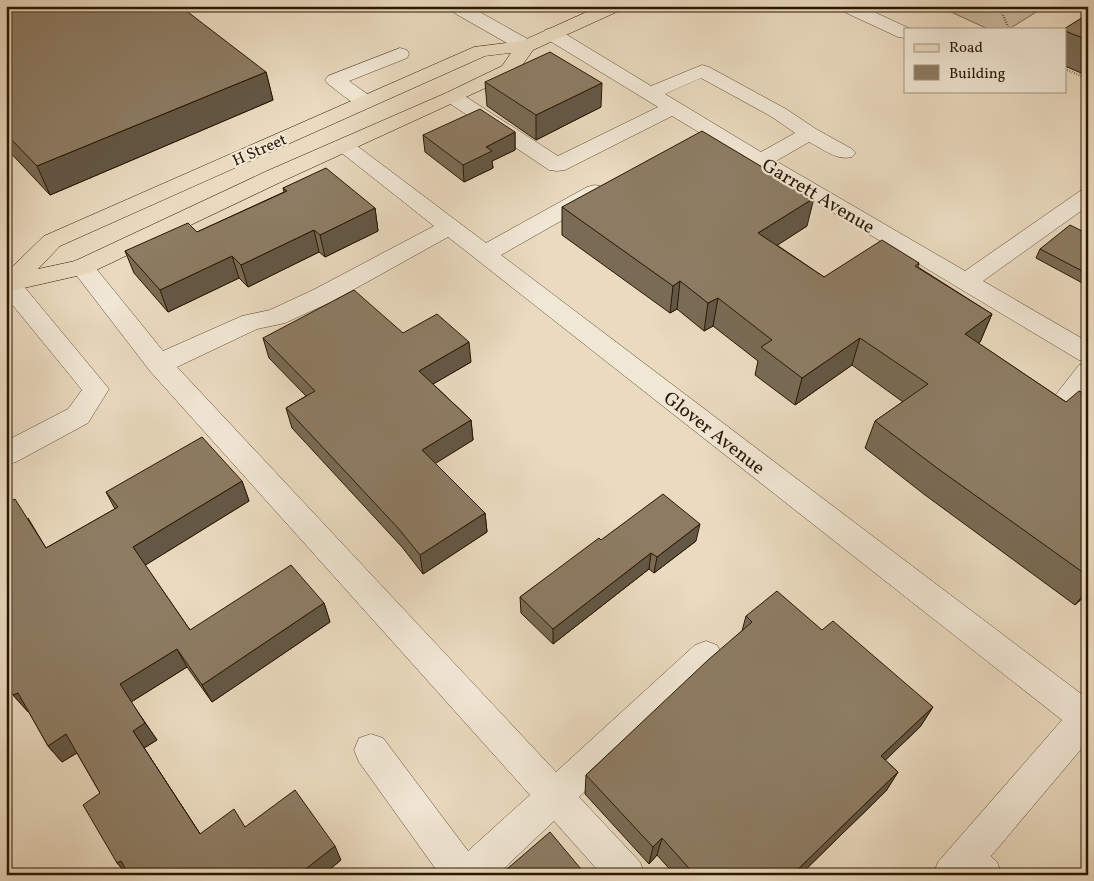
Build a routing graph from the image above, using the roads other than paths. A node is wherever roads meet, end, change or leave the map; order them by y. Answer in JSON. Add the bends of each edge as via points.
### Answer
{"nodes":[{"id":1,"x":455,"y":6,"type":"edge"},
{"id":2,"x":615,"y":6,"type":"edge"},
{"id":3,"x":846,"y":6,"type":"edge"},
{"id":4,"x":904,"y":33,"type":"edge"},
{"id":5,"x":552,"y":34,"type":"junction"},
{"id":6,"x":526,"y":46,"type":"junction"},
{"id":7,"x":400,"y":54,"type":"dead end"},
{"id":8,"x":650,"y":93,"type":"junction"},
{"id":9,"x":452,"y":97,"type":"junction"},
{"id":10,"x":366,"y":102,"type":"junction"},
{"id":11,"x":674,"y":107,"type":"junction"},
{"id":12,"x":322,"y":122,"type":"junction"},
{"id":13,"x":709,"y":128,"type":"junction"},
{"id":14,"x":809,"y":133,"type":"junction"},
{"id":15,"x":683,"y":142,"type":"edge"},
{"id":16,"x":345,"y":146,"type":"junction"},
{"id":17,"x":845,"y":153,"type":"dead end"},
{"id":18,"x":761,"y":161,"type":"junction"},
{"id":19,"x":614,"y":181,"type":"edge"},
{"id":20,"x":1088,"y":196,"type":"edge"},
{"id":21,"x":172,"y":225,"type":"junction"},
{"id":22,"x":450,"y":227,"type":"junction"},
{"id":23,"x":486,"y":254,"type":"junction"},
{"id":24,"x":82,"y":268,"type":"junction"},
{"id":25,"x":966,"y":282,"type":"junction"},
{"id":26,"x":8,"y":284,"type":"edge"},
{"id":27,"x":1088,"y":354,"type":"edge"},
{"id":28,"x":159,"y":364,"type":"junction"},
{"id":29,"x":1088,"y":372,"type":"edge"},
{"id":30,"x":1088,"y":417,"type":"edge"},
{"id":31,"x":6,"y":454,"type":"edge"},
{"id":32,"x":706,"y":655,"type":"dead end"},
{"id":33,"x":1086,"y":716,"type":"edge"},
{"id":34,"x":371,"y":750,"type":"dead end"},
{"id":35,"x":554,"y":796,"type":"junction"},
{"id":36,"x":967,"y":869,"type":"edge"},
{"id":37,"x":463,"y":875,"type":"edge"},
{"id":38,"x":470,"y":875,"type":"edge"},
{"id":39,"x":627,"y":875,"type":"edge"}],
"edges":[{"from":1,"to":6,"type":"street"},
{"from":2,"to":5,"type":"main road","name":"H Street"},
{"from":3,"to":4,"type":"street"},
{"from":5,"to":6,"type":"main road","name":"H Street"},
{"from":5,"to":8,"type":"street","name":"Garrett Avenue"},
{"from":6,"to":9,"type":"main road","name":"H Street","via":[[510,70]]},
{"from":6,"to":10,"type":"main road","name":"H Street","via":[[481,51]]},
{"from":7,"to":10,"type":"street","via":[[335,80]]},
{"from":8,"to":11,"type":"street","name":"Garrett Avenue"},
{"from":8,"to":14,"type":"street","via":[[702,71]]},
{"from":9,"to":11,"type":"street","via":[[557,165]]},
{"from":9,"to":16,"type":"main road","name":"H Street"},
{"from":10,"to":12,"type":"main road","name":"H Street"},
{"from":11,"to":13,"type":"street","name":"Garrett Avenue"},
{"from":12,"to":21,"type":"main road","via":[[325,129],[319,139],[182,202],[174,210]]},
{"from":12,"to":26,"type":"main road","name":"H Street","via":[[52,241]]},
{"from":13,"to":15,"type":"street"},
{"from":13,"to":18,"type":"street","name":"Garrett Avenue"},
{"from":14,"to":17,"type":"street"},
{"from":14,"to":18,"type":"street"},
{"from":16,"to":21,"type":"main road","name":"H Street"},
{"from":16,"to":22,"type":"street","name":"Glover Avenue"},
{"from":18,"to":25,"type":"street","name":"Garrett Avenue"},
{"from":19,"to":23,"type":"street"},
{"from":20,"to":25,"type":"street"},
{"from":21,"to":24,"type":"main road","name":"H Street"},
{"from":22,"to":23,"type":"street","name":"Glover Avenue"},
{"from":22,"to":28,"type":"street","via":[[324,295],[276,317],[251,322]]},
{"from":23,"to":33,"type":"street","name":"Glover Avenue"},
{"from":24,"to":26,"type":"main road","name":"H Street"},
{"from":24,"to":28,"type":"street"},
{"from":25,"to":27,"type":"street","name":"Garrett Avenue"},
{"from":26,"to":31,"type":"street","via":[[96,389],[78,416]]},
{"from":28,"to":35,"type":"street"},
{"from":29,"to":30,"type":"street","via":[[1063,402]]},
{"from":32,"to":35,"type":"street"},
{"from":33,"to":36,"type":"street"},
{"from":34,"to":37,"type":"street"},
{"from":35,"to":38,"type":"street"},
{"from":35,"to":39,"type":"street"}]}
